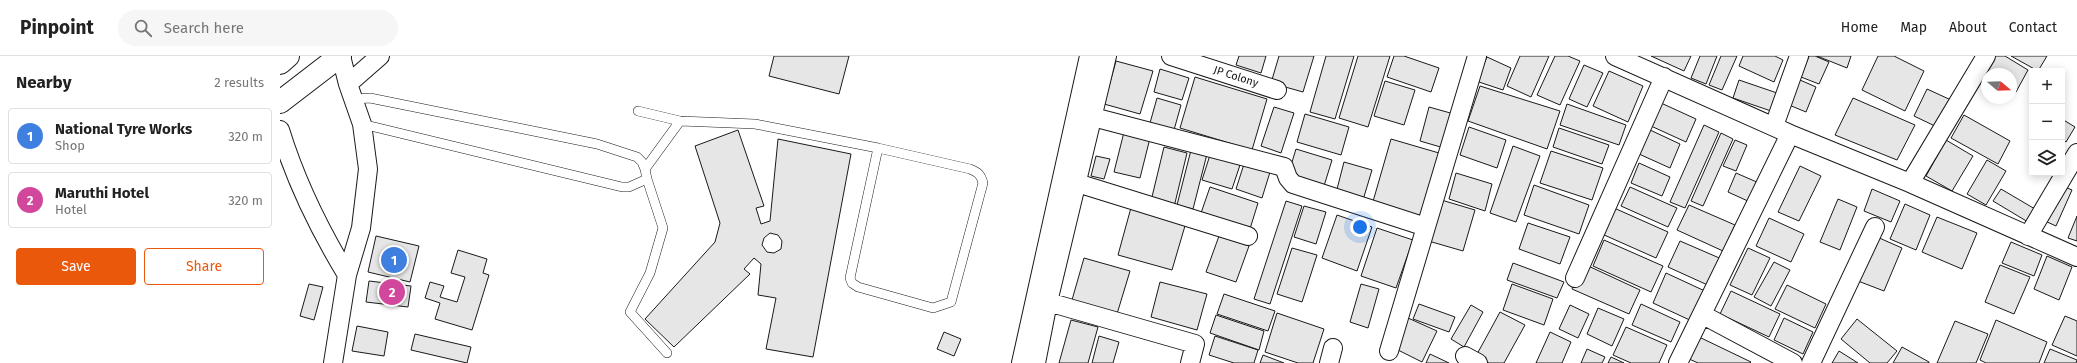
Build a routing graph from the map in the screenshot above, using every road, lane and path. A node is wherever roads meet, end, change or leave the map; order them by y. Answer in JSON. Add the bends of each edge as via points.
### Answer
{"nodes":[{"id":1,"x":288,"y":56,"type":"edge"},
{"id":2,"x":340,"y":56,"type":"edge"},
{"id":3,"x":380,"y":56,"type":"edge"},
{"id":4,"x":1089,"y":56,"type":"edge"},
{"id":5,"x":1107,"y":56,"type":"edge"},
{"id":6,"x":1172,"y":56,"type":"edge"},
{"id":7,"x":1477,"y":56,"type":"edge"},
{"id":8,"x":1615,"y":56,"type":"edge"},
{"id":9,"x":1799,"y":56,"type":"edge"},
{"id":10,"x":1986,"y":56,"type":"edge"},
{"id":11,"x":1642,"y":61,"type":"edge"},
{"id":12,"x":280,"y":63,"type":"edge"},
{"id":13,"x":1664,"y":77,"type":"junction"},
{"id":14,"x":1277,"y":90,"type":"dead end"},
{"id":15,"x":351,"y":92,"type":"junction"},
{"id":16,"x":280,"y":102,"type":"edge"},
{"id":17,"x":638,"y":111,"type":"dead end"},
{"id":18,"x":1093,"y":117,"type":"junction"},
{"id":19,"x":680,"y":121,"type":"junction"},
{"id":20,"x":362,"y":124,"type":"junction"},
{"id":21,"x":280,"y":130,"type":"edge"},
{"id":22,"x":1782,"y":130,"type":"junction"},
{"id":23,"x":878,"y":148,"type":"junction"},
{"id":24,"x":2077,"y":153,"type":"edge"},
{"id":25,"x":645,"y":169,"type":"junction"},
{"id":26,"x":647,"y":179,"type":"junction"},
{"id":27,"x":1077,"y":183,"type":"junction"},
{"id":28,"x":1910,"y":183,"type":"junction"},
{"id":29,"x":1426,"y":227,"type":"junction"},
{"id":30,"x":1875,"y":227,"type":"dead end"},
{"id":31,"x":1248,"y":236,"type":"dead end"},
{"id":32,"x":2028,"y":236,"type":"junction"},
{"id":33,"x":2077,"y":258,"type":"edge"},
{"id":34,"x":347,"y":275,"type":"junction"},
{"id":35,"x":1575,"y":278,"type":"dead end"},
{"id":36,"x":1048,"y":302,"type":"junction"},
{"id":37,"x":1703,"y":315,"type":"junction"},
{"id":38,"x":1389,"y":351,"type":"dead end"},
{"id":39,"x":667,"y":353,"type":"dead end"},
{"id":40,"x":333,"y":363,"type":"edge"},
{"id":41,"x":1021,"y":363,"type":"edge"},
{"id":42,"x":1036,"y":363,"type":"edge"},
{"id":43,"x":1190,"y":363,"type":"edge"},
{"id":44,"x":1678,"y":363,"type":"edge"},
{"id":45,"x":1792,"y":363,"type":"edge"},
{"id":46,"x":1811,"y":363,"type":"edge"}],
"edges":[{"from":1,"to":12,"type":"highway"},
{"from":2,"to":15,"type":"street"},
{"from":2,"to":16,"type":"highway"},
{"from":3,"to":15,"type":"street"},
{"from":4,"to":41,"type":"street"},
{"from":5,"to":18,"type":"street"},
{"from":6,"to":14,"type":"street","name":"JP Colony"},
{"from":7,"to":29,"type":"street"},
{"from":8,"to":11,"type":"street"},
{"from":9,"to":22,"type":"street"},
{"from":10,"to":28,"type":"street"},
{"from":11,"to":13,"type":"street"},
{"from":13,"to":22,"type":"street"},
{"from":13,"to":35,"type":"street"},
{"from":15,"to":20,"type":"street"},
{"from":15,"to":25,"type":"lane","via":[[597,144],[637,157]]},
{"from":17,"to":19,"type":"lane"},
{"from":18,"to":27,"type":"street"},
{"from":18,"to":29,"type":"street","via":[[1284,167],[1293,184]]},
{"from":19,"to":23,"type":"lane","via":[[755,124]]},
{"from":19,"to":25,"type":"lane"},
{"from":20,"to":26,"type":"lane","via":[[622,187],[629,187]]},
{"from":20,"to":34,"type":"street","via":[[368,169],[361,228]]},
{"from":21,"to":34,"type":"street","via":[[297,181]]},
{"from":22,"to":28,"type":"street"},
{"from":22,"to":37,"type":"street"},
{"from":23,"to":23,"type":"lane","via":[[970,169],[981,177],[983,183],[951,302],[933,308],[858,287],[852,283],[850,278]]},
{"from":24,"to":32,"type":"street"},
{"from":25,"to":26,"type":"lane"},
{"from":26,"to":39,"type":"lane","via":[[663,228],[650,273],[630,312]]},
{"from":27,"to":31,"type":"street"},
{"from":27,"to":36,"type":"street"},
{"from":28,"to":32,"type":"street"},
{"from":29,"to":38,"type":"street"},
{"from":30,"to":46,"type":"street"},
{"from":32,"to":33,"type":"street"},
{"from":34,"to":40,"type":"street"},
{"from":36,"to":42,"type":"street"},
{"from":36,"to":43,"type":"street","via":[[1195,344]]},
{"from":37,"to":44,"type":"street"},
{"from":37,"to":45,"type":"street"}]}
